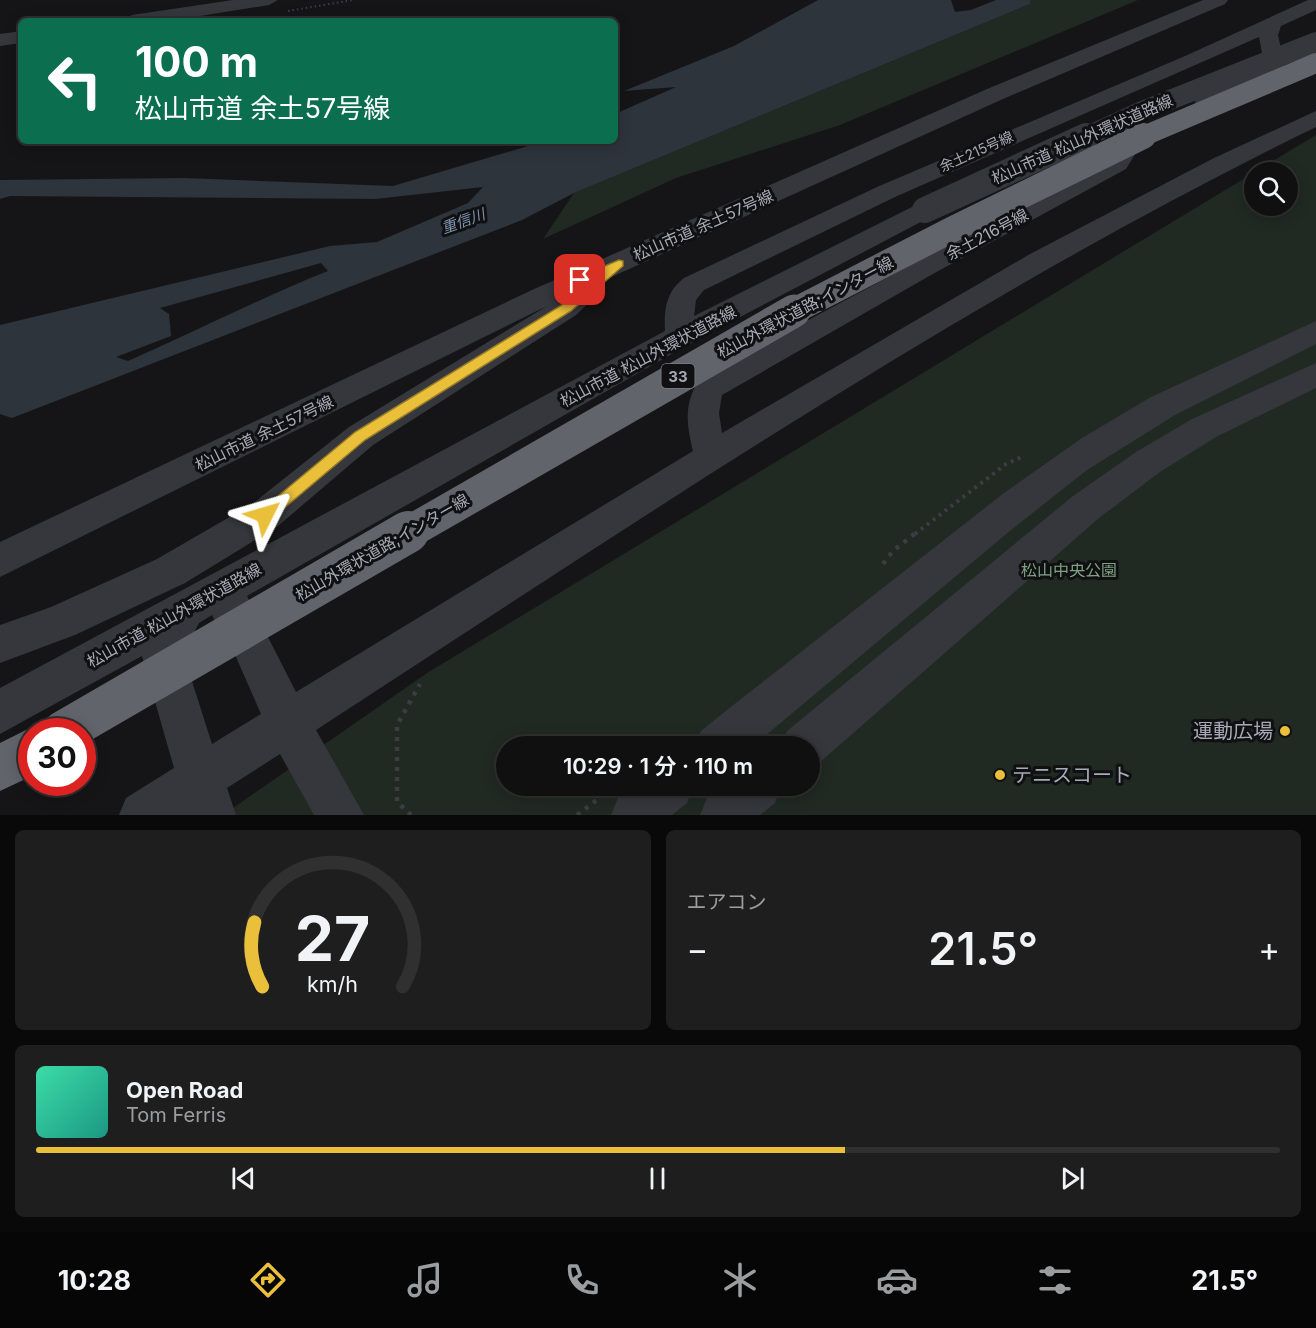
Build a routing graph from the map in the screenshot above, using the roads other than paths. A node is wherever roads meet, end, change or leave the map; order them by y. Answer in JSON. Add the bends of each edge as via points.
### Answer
{"nodes":[{"id":1,"x":269,"y":0,"type":"edge"},
{"id":2,"x":1219,"y":0,"type":"edge"},
{"id":3,"x":1316,"y":3,"type":"edge"},
{"id":4,"x":152,"y":18,"type":"edge"},
{"id":5,"x":1272,"y":24,"type":"junction"},
{"id":6,"x":18,"y":37,"type":"edge"},
{"id":7,"x":0,"y":40,"type":"edge"},
{"id":8,"x":1316,"y":42,"type":"edge"},
{"id":9,"x":1316,"y":63,"type":"edge"},
{"id":10,"x":1316,"y":118,"type":"edge"},
{"id":11,"x":619,"y":264,"type":"junction"},
{"id":12,"x":1316,"y":331,"type":"edge"},
{"id":13,"x":680,"y":336,"type":"junction"},
{"id":14,"x":1316,"y":374,"type":"edge"},
{"id":15,"x":712,"y":456,"type":"junction"},
{"id":16,"x":0,"y":560,"type":"edge"},
{"id":17,"x":178,"y":590,"type":"junction"},
{"id":18,"x":0,"y":644,"type":"edge"},
{"id":19,"x":0,"y":712,"type":"edge"},
{"id":20,"x":87,"y":718,"type":"edge"},
{"id":21,"x":288,"y":724,"type":"junction"},
{"id":22,"x":730,"y":736,"type":"edge"},
{"id":23,"x":816,"y":736,"type":"edge"},
{"id":24,"x":18,"y":758,"type":"edge"},
{"id":25,"x":0,"y":768,"type":"edge"},
{"id":26,"x":207,"y":796,"type":"edge"},
{"id":27,"x":658,"y":796,"type":"edge"},
{"id":28,"x":746,"y":796,"type":"edge"},
{"id":29,"x":143,"y":815,"type":"edge"},
{"id":30,"x":340,"y":815,"type":"edge"},
{"id":31,"x":635,"y":815,"type":"edge"},
{"id":32,"x":724,"y":815,"type":"edge"}],
"edges":[{"from":1,"to":4,"type":"street"},
{"from":2,"to":11,"type":"street","name":"松山市道 余土57号線","via":[[974,104]]},
{"from":3,"to":5,"type":"street","name":"余土215号線"},
{"from":5,"to":13,"type":"street","name":"余土215号線","via":[[886,192],[694,284],[684,290],[680,300]]},
{"from":5,"to":15,"type":"street","name":"余土216号線","via":[[1268,35],[1275,67],[1268,72],[1129,132],[1124,140],[1125,152],[1117,164],[710,387],[702,400],[701,414]]},
{"from":6,"to":7,"type":"street"},
{"from":8,"to":13,"type":"street","name":"松山市道 松山外環状道路線","bridge":true,"via":[[1142,111],[925,210]]},
{"from":9,"to":20,"type":"highway","name":"松山外環状道路;インター線","number":"33","bridge":true,"via":[[1166,125],[769,324]]},
{"from":10,"to":15,"type":"street","via":[[1132,208],[1015,273]]},
{"from":11,"to":16,"type":"street","name":"松山市道 余土57号線","via":[[542,297]]},
{"from":11,"to":17,"type":"street","via":[[566,308],[360,436]]},
{"from":12,"to":22,"type":"street","via":[[1169,401],[1112,435],[1049,479]]},
{"from":13,"to":17,"type":"street","name":"松山市道 松山外環状道路線"},
{"from":14,"to":23,"type":"street","via":[[1204,428],[1112,488]]},
{"from":15,"to":21,"type":"street"},
{"from":17,"to":18,"type":"street","via":[[61,622]]},
{"from":17,"to":19,"type":"street","name":"松山市道 松山外環状道路線"},
{"from":17,"to":21,"type":"street","via":[[235,610]]},
{"from":17,"to":26,"type":"street","via":[[161,651]]},
{"from":21,"to":26,"type":"street"},
{"from":21,"to":30,"type":"street"},
{"from":24,"to":25,"type":"highway"},
{"from":26,"to":29,"type":"street"},
{"from":27,"to":31,"type":"street"},
{"from":28,"to":32,"type":"street"}]}
